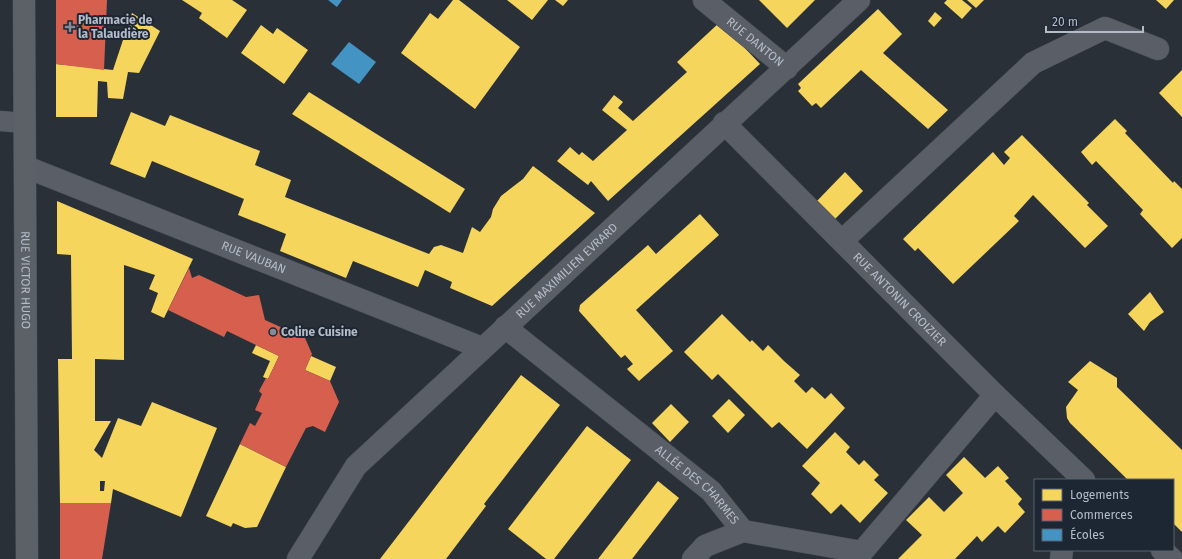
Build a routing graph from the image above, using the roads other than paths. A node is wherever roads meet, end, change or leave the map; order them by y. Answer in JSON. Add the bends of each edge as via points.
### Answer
{"nodes":[{"id":1,"x":24,"y":0,"type":"edge"},
{"id":2,"x":704,"y":0,"type":"edge"},
{"id":3,"x":859,"y":0,"type":"edge"},
{"id":4,"x":1158,"y":49,"type":"dead end"},
{"id":5,"x":787,"y":68,"type":"junction"},
{"id":6,"x":0,"y":122,"type":"edge"},
{"id":7,"x":25,"y":123,"type":"junction"},
{"id":8,"x":724,"y":123,"type":"junction"},
{"id":9,"x":26,"y":167,"type":"junction"},
{"id":10,"x":842,"y":241,"type":"junction"},
{"id":11,"x":505,"y":327,"type":"junction"},
{"id":12,"x":482,"y":348,"type":"junction"},
{"id":13,"x":995,"y":395,"type":"junction"},
{"id":14,"x":1063,"y":470,"type":"edge"},
{"id":15,"x":1082,"y":479,"type":"edge"},
{"id":16,"x":743,"y":531,"type":"junction"},
{"id":17,"x":1163,"y":551,"type":"edge"},
{"id":18,"x":28,"y":559,"type":"edge"},
{"id":19,"x":298,"y":559,"type":"edge"},
{"id":20,"x":693,"y":559,"type":"edge"},
{"id":21,"x":1172,"y":559,"type":"edge"}],
"edges":[{"from":1,"to":7,"type":"main road","name":"RUE VICTOR HUGO"},
{"from":2,"to":5,"type":"street","name":"RUE DANTON"},
{"from":3,"to":5,"type":"street","name":"RUE MAXIMILIEN EVRARD"},
{"from":4,"to":10,"type":"street","via":[[1106,28],[1033,63]]},
{"from":5,"to":8,"type":"street","name":"RUE MAXIMILIEN EVRARD"},
{"from":6,"to":7,"type":"lane"},
{"from":7,"to":9,"type":"main road","name":"RUE VICTOR HUGO"},
{"from":8,"to":10,"type":"street","name":"RUE ANTONIN CROIZIER"},
{"from":8,"to":11,"type":"street","name":"RUE MAXIMILIEN EVRARD"},
{"from":9,"to":12,"type":"street","name":"RUE VAUBAN"},
{"from":9,"to":18,"type":"main road","name":"RUE VICTOR HUGO"},
{"from":10,"to":13,"type":"street","name":"RUE ANTONIN CROIZIER"},
{"from":11,"to":12,"type":"street","name":"RUE MAXIMILIEN EVRARD"},
{"from":11,"to":16,"type":"street","name":"ALLÉE DES CHARMES","via":[[711,490]]},
{"from":12,"to":19,"type":"street","name":"RUE MAXIMILIEN EVRARD","via":[[356,466]]},
{"from":13,"to":14,"type":"street","name":"RUE ANTONIN CROIZIER"},
{"from":13,"to":16,"type":"street","name":"ALLÉE DES CHARMES","via":[[862,552]]},
{"from":14,"to":15,"type":"street","name":"RUE ANTONIN CROIZIER"},
{"from":16,"to":20,"type":"street","via":[[705,546]]},
{"from":17,"to":21,"type":"street"}]}
